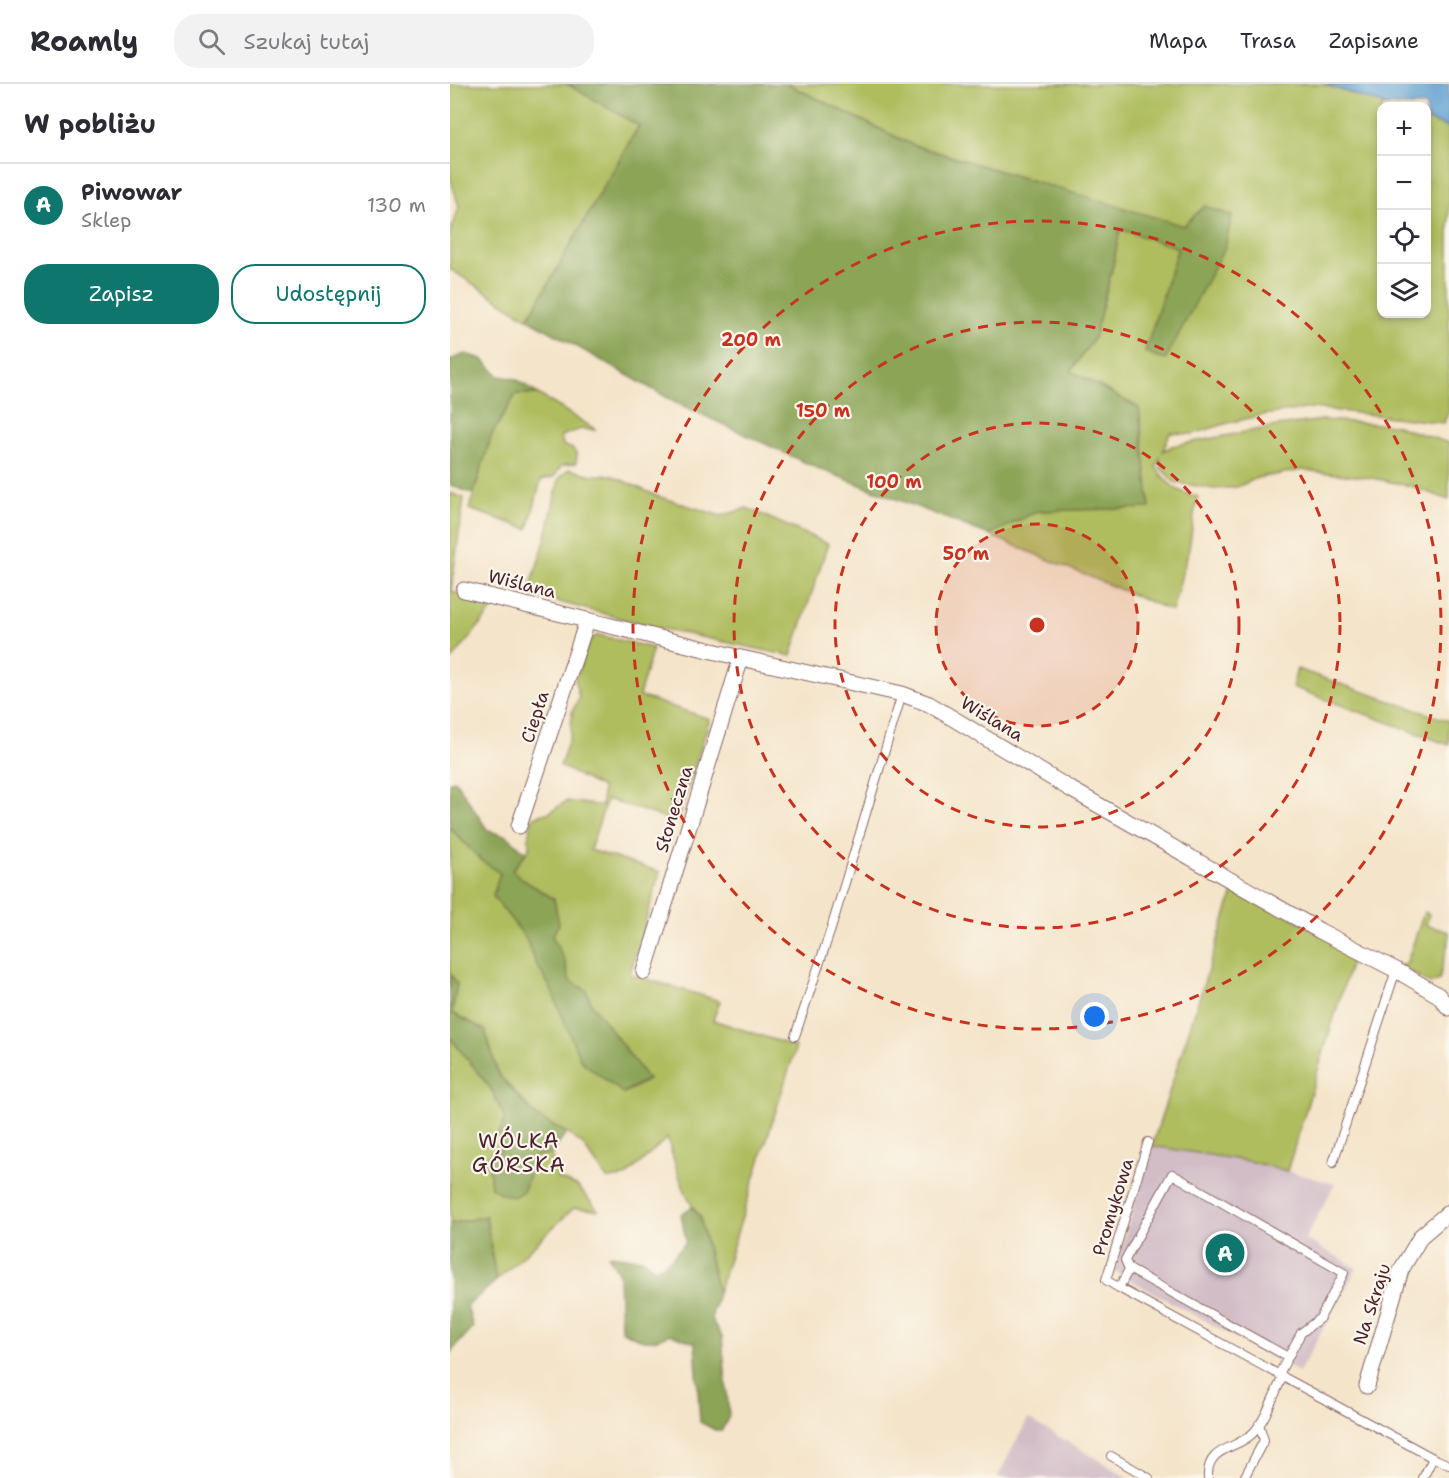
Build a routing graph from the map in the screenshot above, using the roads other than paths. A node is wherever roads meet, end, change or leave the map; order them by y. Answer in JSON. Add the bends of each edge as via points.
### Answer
{"nodes":[{"id":1,"x":464,"y":590,"type":"dead end"},
{"id":2,"x":587,"y":621,"type":"junction"},
{"id":3,"x":741,"y":658,"type":"junction"},
{"id":4,"x":902,"y":694,"type":"junction"},
{"id":5,"x":519,"y":826,"type":"dead end"},
{"id":6,"x":1396,"y":970,"type":"junction"},
{"id":7,"x":644,"y":972,"type":"dead end"},
{"id":8,"x":1449,"y":1008,"type":"edge"},
{"id":9,"x":795,"y":1036,"type":"dead end"},
{"id":10,"x":1148,"y":1142,"type":"dead end"},
{"id":11,"x":1333,"y":1162,"type":"dead end"},
{"id":12,"x":1449,"y":1214,"type":"edge"},
{"id":13,"x":1130,"y":1269,"type":"junction"},
{"id":14,"x":1119,"y":1288,"type":"junction"},
{"id":15,"x":1288,"y":1357,"type":"junction"},
{"id":16,"x":1281,"y":1375,"type":"junction"},
{"id":17,"x":1367,"y":1386,"type":"dead end"},
{"id":18,"x":1259,"y":1424,"type":"junction"},
{"id":19,"x":1111,"y":1456,"type":"dead end"},
{"id":20,"x":1433,"y":1458,"type":"junction"},
{"id":21,"x":1449,"y":1465,"type":"edge"},
{"id":22,"x":1149,"y":1478,"type":"edge"},
{"id":23,"x":1208,"y":1478,"type":"edge"},
{"id":24,"x":1244,"y":1478,"type":"edge"},
{"id":25,"x":1423,"y":1478,"type":"edge"}],
"edges":[{"from":1,"to":2,"type":"street","name":"Wiślana"},
{"from":2,"to":3,"type":"street","name":"Wiślana"},
{"from":2,"to":5,"type":"street","name":"Ciepła"},
{"from":3,"to":4,"type":"street","name":"Wiślana"},
{"from":3,"to":7,"type":"street","name":"Słoneczna"},
{"from":4,"to":6,"type":"street","name":"Wiślana","via":[[929,704],[1082,796]]},
{"from":4,"to":9,"type":"lane"},
{"from":6,"to":8,"type":"street","name":"Wiślana","via":[[1438,994]]},
{"from":6,"to":11,"type":"lane"},
{"from":10,"to":14,"type":"lane","name":"Promykowa","via":[[1106,1280]]},
{"from":12,"to":17,"type":"street","name":"Na Skraju","via":[[1420,1236],[1401,1270]]},
{"from":13,"to":14,"type":"lane"},
{"from":13,"to":15,"type":"lane"},
{"from":13,"to":15,"type":"lane","via":[[1125,1260],[1172,1174],[1344,1273],[1320,1318],[1301,1333]]},
{"from":14,"to":16,"type":"lane"},
{"from":15,"to":16,"type":"lane"},
{"from":16,"to":18,"type":"lane"},
{"from":16,"to":20,"type":"lane"},
{"from":18,"to":23,"type":"lane","via":[[1252,1434],[1218,1452],[1209,1467]]},
{"from":18,"to":24,"type":"lane","via":[[1264,1440]]},
{"from":19,"to":22,"type":"lane"},
{"from":20,"to":21,"type":"lane"},
{"from":20,"to":25,"type":"lane"}]}
